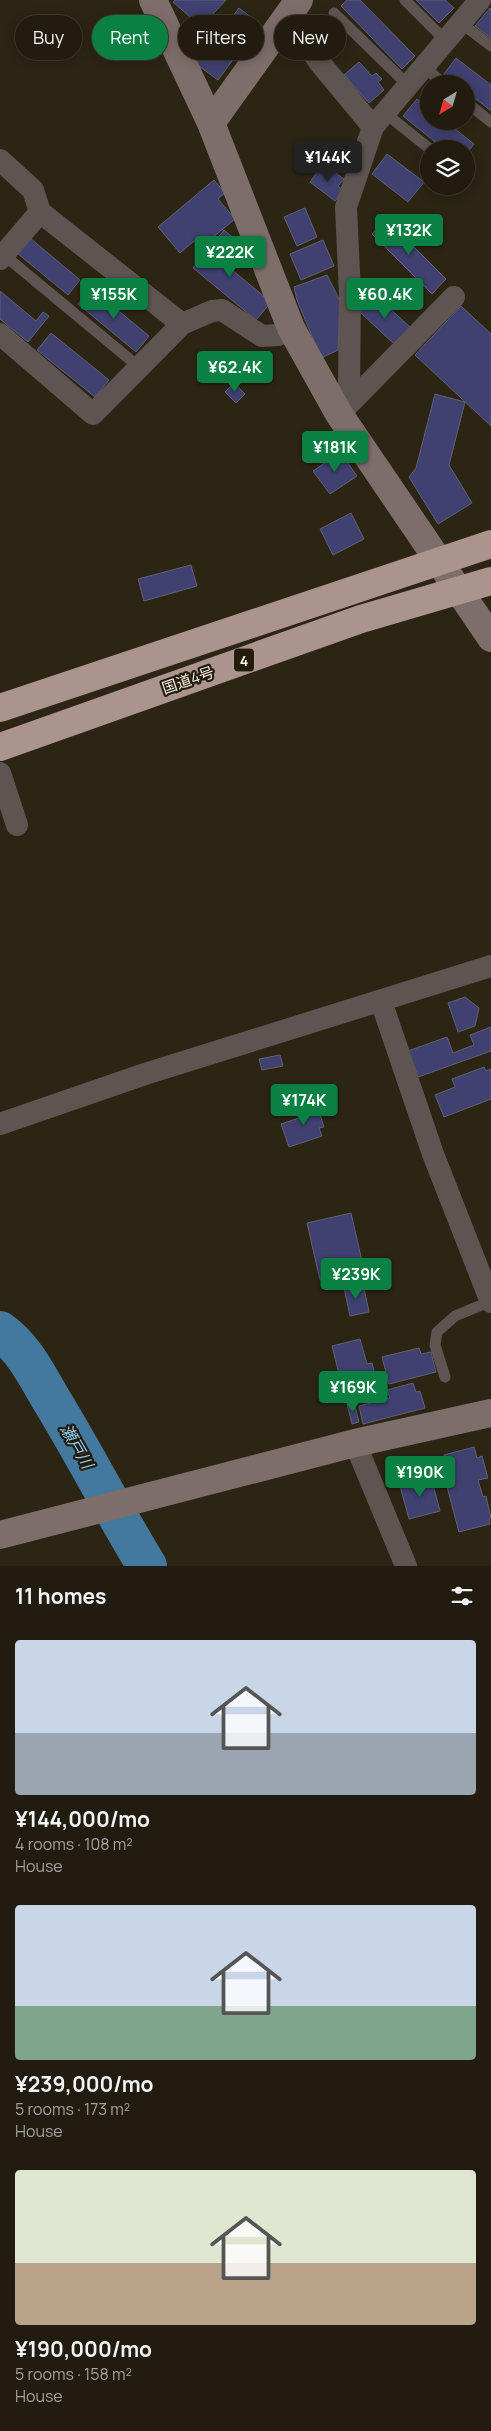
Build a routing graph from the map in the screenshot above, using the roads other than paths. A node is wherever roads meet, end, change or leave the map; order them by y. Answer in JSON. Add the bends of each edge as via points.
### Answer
{"nodes":[{"id":1,"x":152,"y":0,"type":"edge"},
{"id":2,"x":405,"y":0,"type":"edge"},
{"id":3,"x":480,"y":0,"type":"edge"},
{"id":4,"x":293,"y":7,"type":"edge"},
{"id":5,"x":334,"y":13,"type":"dead end"},
{"id":6,"x":461,"y":23,"type":"junction"},
{"id":7,"x":446,"y":41,"type":"junction"},
{"id":8,"x":491,"y":46,"type":"edge"},
{"id":9,"x":424,"y":67,"type":"junction"},
{"id":10,"x":433,"y":75,"type":"edge"},
{"id":11,"x":408,"y":85,"type":"junction"},
{"id":12,"x":475,"y":109,"type":"edge"},
{"id":13,"x":379,"y":120,"type":"junction"},
{"id":14,"x":491,"y":122,"type":"edge"},
{"id":15,"x":211,"y":123,"type":"junction"},
{"id":16,"x":420,"y":143,"type":"edge"},
{"id":17,"x":0,"y":160,"type":"edge"},
{"id":18,"x":40,"y":212,"type":"junction"},
{"id":19,"x":2,"y":257,"type":"edge"},
{"id":20,"x":454,"y":297,"type":"dead end"},
{"id":21,"x":182,"y":324,"type":"junction"},
{"id":22,"x":291,"y":328,"type":"junction"},
{"id":23,"x":0,"y":334,"type":"edge"},
{"id":24,"x":139,"y":368,"type":"junction"},
{"id":25,"x":339,"y":414,"type":"junction"},
{"id":26,"x":491,"y":544,"type":"edge"},
{"id":27,"x":439,"y":562,"type":"junction"},
{"id":28,"x":491,"y":581,"type":"edge"},
{"id":29,"x":461,"y":591,"type":"junction"},
{"id":30,"x":491,"y":638,"type":"edge"},
{"id":31,"x":0,"y":708,"type":"edge"},
{"id":32,"x":0,"y":747,"type":"edge"},
{"id":33,"x":0,"y":773,"type":"edge"},
{"id":34,"x":17,"y":825,"type":"dead end"},
{"id":35,"x":491,"y":966,"type":"edge"},
{"id":36,"x":381,"y":1001,"type":"junction"},
{"id":37,"x":0,"y":1124,"type":"edge"},
{"id":38,"x":491,"y":1301,"type":"edge"},
{"id":39,"x":445,"y":1377,"type":"dead end"},
{"id":40,"x":491,"y":1412,"type":"edge"},
{"id":41,"x":355,"y":1444,"type":"junction"},
{"id":42,"x":0,"y":1535,"type":"edge"},
{"id":43,"x":406,"y":1566,"type":"edge"}],
"edges":[{"from":1,"to":15,"type":"street"},
{"from":2,"to":7,"type":"lane"},
{"from":3,"to":6,"type":"street"},
{"from":4,"to":13,"type":"street","via":[[320,63]]},
{"from":4,"to":15,"type":"street"},
{"from":5,"to":11,"type":"lane"},
{"from":6,"to":7,"type":"street"},
{"from":6,"to":8,"type":"lane"},
{"from":7,"to":9,"type":"street"},
{"from":9,"to":10,"type":"lane"},
{"from":9,"to":11,"type":"street"},
{"from":11,"to":13,"type":"street"},
{"from":12,"to":14,"type":"lane"},
{"from":13,"to":16,"type":"lane"},
{"from":13,"to":25,"type":"street","via":[[346,206],[350,294],[349,388]]},
{"from":15,"to":22,"type":"street"},
{"from":17,"to":18,"type":"street","via":[[33,190]]},
{"from":18,"to":19,"type":"street"},
{"from":18,"to":21,"type":"street"},
{"from":19,"to":24,"type":"lane"},
{"from":20,"to":25,"type":"street"},
{"from":21,"to":22,"type":"street","via":[[222,310],[262,336],[278,335]]},
{"from":21,"to":24,"type":"street"},
{"from":22,"to":25,"type":"street"},
{"from":23,"to":24,"type":"street","via":[[93,414]]},
{"from":25,"to":27,"type":"street"},
{"from":26,"to":27,"type":"highway","number":"4"},
{"from":27,"to":29,"type":"street"},
{"from":27,"to":31,"type":"highway","number":"4"},
{"from":28,"to":29,"type":"highway","name":"国道4号","number":"4"},
{"from":29,"to":30,"type":"street"},
{"from":29,"to":32,"type":"highway","name":"国道4号","number":"4","via":[[361,619]]},
{"from":33,"to":34,"type":"street"},
{"from":35,"to":36,"type":"street"},
{"from":36,"to":37,"type":"street","via":[[145,1074]]},
{"from":36,"to":38,"type":"street","via":[[433,1154]]},
{"from":38,"to":39,"type":"lane","via":[[455,1316],[436,1332],[435,1346]]},
{"from":40,"to":41,"type":"street"},
{"from":41,"to":42,"type":"street"},
{"from":41,"to":43,"type":"street"}]}
